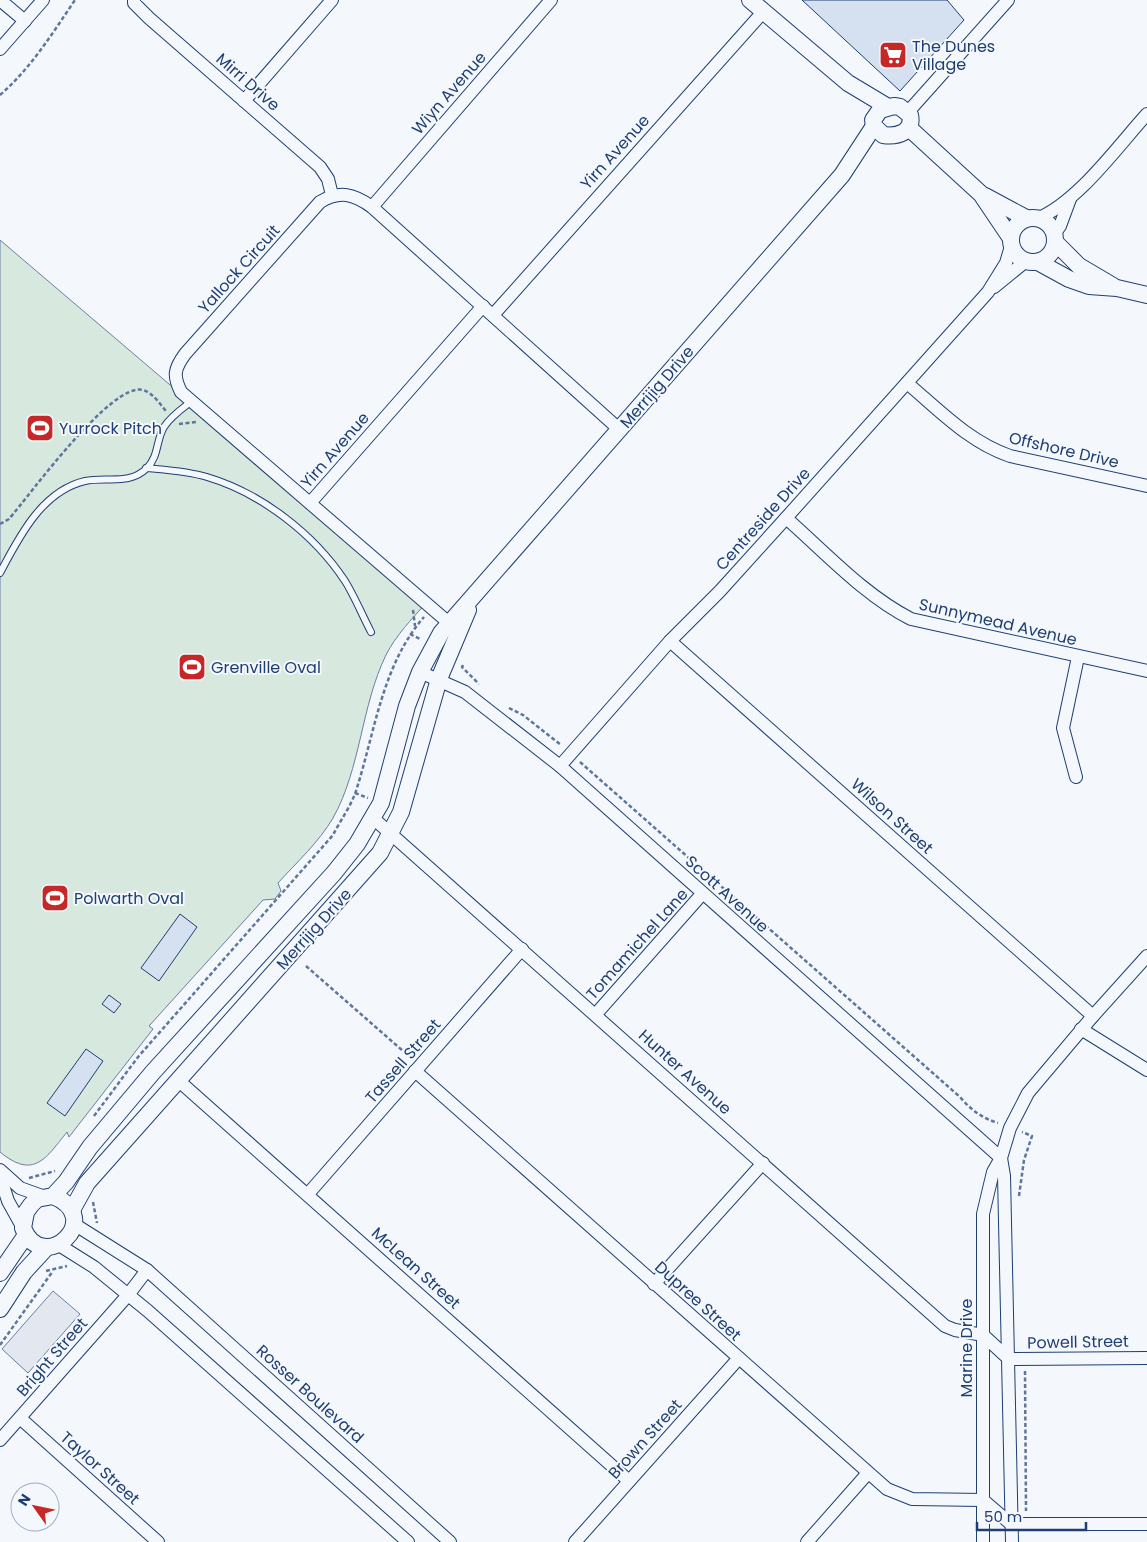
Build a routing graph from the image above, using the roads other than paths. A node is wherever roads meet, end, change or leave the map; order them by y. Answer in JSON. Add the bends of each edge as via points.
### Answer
{"nodes":[{"id":1,"x":0,"y":0,"type":"edge"},
{"id":2,"x":43,"y":0,"type":"edge"},
{"id":3,"x":134,"y":0,"type":"edge"},
{"id":4,"x":332,"y":0,"type":"edge"},
{"id":5,"x":551,"y":0,"type":"edge"},
{"id":6,"x":750,"y":0,"type":"edge"},
{"id":7,"x":1008,"y":0,"type":"edge"},
{"id":8,"x":763,"y":12,"type":"junction"},
{"id":9,"x":25,"y":20,"type":"junction"},
{"id":10,"x":0,"y":49,"type":"edge"},
{"id":11,"x":848,"y":83,"type":"junction"},
{"id":12,"x":244,"y":101,"type":"junction"},
{"id":13,"x":900,"y":113,"type":"junction"},
{"id":14,"x":1147,"y":114,"type":"edge"},
{"id":15,"x":873,"y":123,"type":"junction"},
{"id":16,"x":888,"y":136,"type":"junction"},
{"id":17,"x":842,"y":175,"type":"junction"},
{"id":18,"x":981,"y":194,"type":"junction"},
{"id":19,"x":332,"y":195,"type":"junction"},
{"id":20,"x":1072,"y":197,"type":"junction"},
{"id":21,"x":372,"y":207,"type":"junction"},
{"id":22,"x":1032,"y":218,"type":"junction"},
{"id":23,"x":1055,"y":238,"type":"junction"},
{"id":24,"x":1011,"y":242,"type":"junction"},
{"id":25,"x":1032,"y":261,"type":"junction"},
{"id":26,"x":1118,"y":288,"type":"junction"},
{"id":27,"x":988,"y":292,"type":"junction"},
{"id":28,"x":1147,"y":295,"type":"edge"},
{"id":29,"x":483,"y":306,"type":"junction"},
{"id":30,"x":493,"y":315,"type":"junction"},
{"id":31,"x":907,"y":383,"type":"junction"},
{"id":32,"x":192,"y":401,"type":"junction"},
{"id":33,"x":620,"y":430,"type":"junction"},
{"id":34,"x":146,"y":468,"type":"junction"},
{"id":35,"x":1147,"y":486,"type":"edge"},
{"id":36,"x":310,"y":503,"type":"junction"},
{"id":37,"x":786,"y":518,"type":"junction"},
{"id":38,"x":0,"y":573,"type":"edge"},
{"id":39,"x":473,"y":598,"type":"junction"},
{"id":40,"x":449,"y":623,"type":"junction"},
{"id":41,"x":371,"y":632,"type":"dead end"},
{"id":42,"x":670,"y":641,"type":"junction"},
{"id":43,"x":1078,"y":657,"type":"junction"},
{"id":44,"x":1147,"y":671,"type":"edge"},
{"id":45,"x":420,"y":672,"type":"junction"},
{"id":46,"x":439,"y":679,"type":"junction"},
{"id":47,"x":560,"y":766,"type":"junction"},
{"id":48,"x":1076,"y":777,"type":"dead end"},
{"id":49,"x":374,"y":818,"type":"junction"},
{"id":50,"x":391,"y":834,"type":"junction"},
{"id":51,"x":702,"y":894,"type":"junction"},
{"id":52,"x":522,"y":949,"type":"junction"},
{"id":53,"x":1147,"y":956,"type":"edge"},
{"id":54,"x":596,"y":1014,"type":"junction"},
{"id":55,"x":1092,"y":1016,"type":"junction"},
{"id":56,"x":1082,"y":1029,"type":"junction"},
{"id":57,"x":417,"y":1069,"type":"junction"},
{"id":58,"x":1147,"y":1070,"type":"edge"},
{"id":59,"x":179,"y":1081,"type":"junction"},
{"id":60,"x":1001,"y":1158,"type":"junction"},
{"id":61,"x":763,"y":1163,"type":"junction"},
{"id":62,"x":0,"y":1170,"type":"edge"},
{"id":63,"x":0,"y":1176,"type":"edge"},
{"id":64,"x":308,"y":1194,"type":"junction"},
{"id":65,"x":49,"y":1196,"type":"junction"},
{"id":66,"x":73,"y":1217,"type":"junction"},
{"id":67,"x":25,"y":1231,"type":"junction"},
{"id":68,"x":53,"y":1246,"type":"junction"},
{"id":69,"x":147,"y":1270,"type":"junction"},
{"id":70,"x":0,"y":1273,"type":"edge"},
{"id":71,"x":654,"y":1284,"type":"junction"},
{"id":72,"x":128,"y":1295,"type":"junction"},
{"id":73,"x":0,"y":1309,"type":"edge"},
{"id":74,"x":983,"y":1335,"type":"junction"},
{"id":75,"x":739,"y":1358,"type":"junction"},
{"id":76,"x":1147,"y":1358,"type":"edge"},
{"id":77,"x":1009,"y":1359,"type":"junction"},
{"id":78,"x":20,"y":1418,"type":"junction"},
{"id":79,"x":0,"y":1440,"type":"edge"},
{"id":80,"x":868,"y":1474,"type":"junction"},
{"id":81,"x":629,"y":1481,"type":"junction"},
{"id":82,"x":983,"y":1500,"type":"junction"},
{"id":83,"x":1011,"y":1524,"type":"junction"},
{"id":84,"x":1147,"y":1524,"type":"edge"},
{"id":85,"x":158,"y":1542,"type":"edge"},
{"id":86,"x":408,"y":1542,"type":"edge"},
{"id":87,"x":450,"y":1542,"type":"edge"},
{"id":88,"x":575,"y":1542,"type":"edge"},
{"id":89,"x":807,"y":1542,"type":"edge"},
{"id":90,"x":983,"y":1542,"type":"edge"},
{"id":91,"x":1012,"y":1542,"type":"edge"}],
"edges":[{"from":1,"to":9,"type":"street"},
{"from":2,"to":9,"type":"street"},
{"from":3,"to":12,"type":"street","name":"Mirri Drive","via":[[149,18]]},
{"from":4,"to":12,"type":"street"},
{"from":5,"to":21,"type":"street","name":"Wiyn Avenue"},
{"from":6,"to":8,"type":"street"},
{"from":7,"to":13,"type":"street","via":[[932,84]]},
{"from":8,"to":11,"type":"street"},
{"from":8,"to":30,"type":"street","name":"Yirn Avenue"},
{"from":9,"to":10,"type":"street"},
{"from":11,"to":13,"type":"street"},
{"from":11,"to":15,"type":"street"},
{"from":12,"to":19,"type":"street","name":"Mirri Drive","via":[[320,168],[328,179]]},
{"from":13,"to":15,"type":"street","name":"Merrijig Drive","via":[[880,110]]},
{"from":13,"to":16,"type":"street","name":"Merrijig Drive","via":[[906,132]]},
{"from":13,"to":18,"type":"street"},
{"from":14,"to":20,"type":"street"},
{"from":15,"to":16,"type":"street","via":[[878,132]]},
{"from":15,"to":17,"type":"street","name":"Merrijig Drive"},
{"from":16,"to":17,"type":"street","name":"Merrijig Drive"},
{"from":17,"to":33,"type":"street","name":"Merrijig Drive"},
{"from":18,"to":22,"type":"street"},
{"from":18,"to":24,"type":"street"},
{"from":19,"to":21,"type":"street","via":[[348,194]]},
{"from":19,"to":32,"type":"street","name":"Yallock Circuit","via":[[320,202],[176,366],[174,378],[181,392]]},
{"from":20,"to":22,"type":"street","via":[[1052,212]]},
{"from":20,"to":23,"type":"street"},
{"from":21,"to":29,"type":"street"},
{"from":22,"to":23,"type":"street","via":[[1048,225]]},
{"from":22,"to":24,"type":"street","via":[[1016,226]]},
{"from":23,"to":25,"type":"street","via":[[1052,251]]},
{"from":23,"to":26,"type":"street","via":[[1080,266]]},
{"from":24,"to":25,"type":"street","via":[[1014,253]]},
{"from":24,"to":27,"type":"street","name":"Centreside Drive","via":[[1006,263]]},
{"from":25,"to":26,"type":"street","via":[[1089,286]]},
{"from":25,"to":27,"type":"street","name":"Centreside Drive"},
{"from":26,"to":28,"type":"street"},
{"from":27,"to":31,"type":"street","name":"Centreside Drive"},
{"from":29,"to":30,"type":"street"},
{"from":29,"to":36,"type":"street","name":"Yirn Avenue"},
{"from":30,"to":33,"type":"street"},
{"from":31,"to":35,"type":"street","name":"Offshore Drive","via":[[967,434],[992,450]]},
{"from":31,"to":37,"type":"street","name":"Centreside Drive"},
{"from":32,"to":34,"type":"lane","via":[[165,426],[158,449]]},
{"from":32,"to":36,"type":"street","name":"Yallock Circuit"},
{"from":33,"to":39,"type":"street","name":"Merrijig Drive"},
{"from":34,"to":38,"type":"lane","via":[[134,477],[87,480],[58,494],[26,527]]},
{"from":34,"to":41,"type":"lane","via":[[193,473],[224,482],[294,525],[344,580]]},
{"from":36,"to":40,"type":"street","name":"Yallock Circuit"},
{"from":37,"to":42,"type":"street","name":"Centreside Drive"},
{"from":37,"to":43,"type":"street","name":"Sunnymead Avenue","via":[[888,608],[911,619]]},
{"from":39,"to":40,"type":"street","name":"Merrijig Drive"},
{"from":39,"to":46,"type":"street","name":"Merrijig Drive"},
{"from":40,"to":45,"type":"street","name":"Merrijig Drive"},
{"from":42,"to":47,"type":"street","name":"Centreside Drive"},
{"from":42,"to":55,"type":"street","name":"Wilson Street"},
{"from":43,"to":44,"type":"street","name":"Sunnymead Avenue"},
{"from":43,"to":48,"type":"street","via":[[1063,728]]},
{"from":45,"to":46,"type":"street","name":"Scott Avenue"},
{"from":45,"to":49,"type":"street","name":"Merrijig Drive"},
{"from":46,"to":47,"type":"street","name":"Scott Avenue","via":[[465,692]]},
{"from":46,"to":50,"type":"street","name":"Merrijig Drive","via":[[412,781]]},
{"from":47,"to":51,"type":"street","name":"Scott Avenue"},
{"from":49,"to":50,"type":"street","name":"Hunter Avenue"},
{"from":49,"to":65,"type":"street","name":"Merrijig Drive","via":[[334,873],[153,1072]]},
{"from":50,"to":52,"type":"street","name":"Hunter Avenue"},
{"from":50,"to":59,"type":"street","name":"Merrijig Drive","via":[[370,867]]},
{"from":51,"to":54,"type":"street","name":"Tomamichel Lane"},
{"from":51,"to":60,"type":"street","name":"Scott Avenue"},
{"from":52,"to":54,"type":"street","name":"Hunter Avenue"},
{"from":52,"to":57,"type":"street","name":"Tassell Street"},
{"from":53,"to":55,"type":"street","name":"Marine Drive"},
{"from":54,"to":61,"type":"street","name":"Hunter Avenue"},
{"from":55,"to":56,"type":"street","name":"Marine Drive"},
{"from":56,"to":58,"type":"street"},
{"from":56,"to":60,"type":"street","name":"Marine Drive","via":[[1028,1093],[1010,1128]]},
{"from":57,"to":64,"type":"street","name":"Tassell Street"},
{"from":57,"to":71,"type":"street","name":"Dupree Street"},
{"from":59,"to":64,"type":"street","name":"McLean Street"},
{"from":59,"to":66,"type":"street","name":"Merrijig Drive","via":[[86,1183]]},
{"from":60,"to":74,"type":"street","name":"Marine Drive","via":[[987,1190],[983,1214]]},
{"from":60,"to":77,"type":"street","name":"Marine Drive"},
{"from":61,"to":71,"type":"street"},
{"from":61,"to":74,"type":"street","name":"Hunter Avenue","via":[[945,1326]]},
{"from":62,"to":65,"type":"street","via":[[20,1188]]},
{"from":63,"to":67,"type":"street","via":[[8,1201]]},
{"from":64,"to":81,"type":"street","name":"McLean Street"},
{"from":65,"to":66,"type":"street","via":[[67,1204]]},
{"from":65,"to":67,"type":"street","name":"Merrijig Drive","via":[[31,1205],[26,1212]]},
{"from":66,"to":68,"type":"street","name":"Merrijig Drive","via":[[66,1240]]},
{"from":66,"to":69,"type":"street","name":"Rosser Boulevard"},
{"from":67,"to":68,"type":"street","via":[[37,1244]]},
{"from":67,"to":70,"type":"street","name":"Merrijig Drive"},
{"from":68,"to":72,"type":"street","via":[[88,1263]]},
{"from":68,"to":73,"type":"street","name":"Merrijig Drive","via":[[24,1272]]},
{"from":69,"to":72,"type":"street"},
{"from":69,"to":87,"type":"street","name":"Rosser Boulevard"},
{"from":71,"to":75,"type":"street","name":"Dupree Street"},
{"from":72,"to":78,"type":"street","name":"Bright Street"},
{"from":72,"to":86,"type":"street"},
{"from":74,"to":77,"type":"street"},
{"from":74,"to":82,"type":"street","name":"Marine Drive"},
{"from":75,"to":80,"type":"street","name":"Dupree Street"},
{"from":75,"to":81,"type":"street","name":"Brown Street"},
{"from":76,"to":77,"type":"street","name":"Powell Street"},
{"from":77,"to":83,"type":"street","name":"Marine Drive"},
{"from":78,"to":79,"type":"street","name":"Bright Street"},
{"from":78,"to":85,"type":"street","name":"Taylor Street"},
{"from":80,"to":82,"type":"street","name":"Dupree Street","via":[[887,1489],[912,1499]]},
{"from":80,"to":89,"type":"street"},
{"from":81,"to":88,"type":"street","name":"Brown Street"},
{"from":82,"to":83,"type":"street"},
{"from":82,"to":90,"type":"street","name":"Marine Drive"},
{"from":83,"to":84,"type":"street"},
{"from":83,"to":91,"type":"street","name":"Marine Drive"}]}
